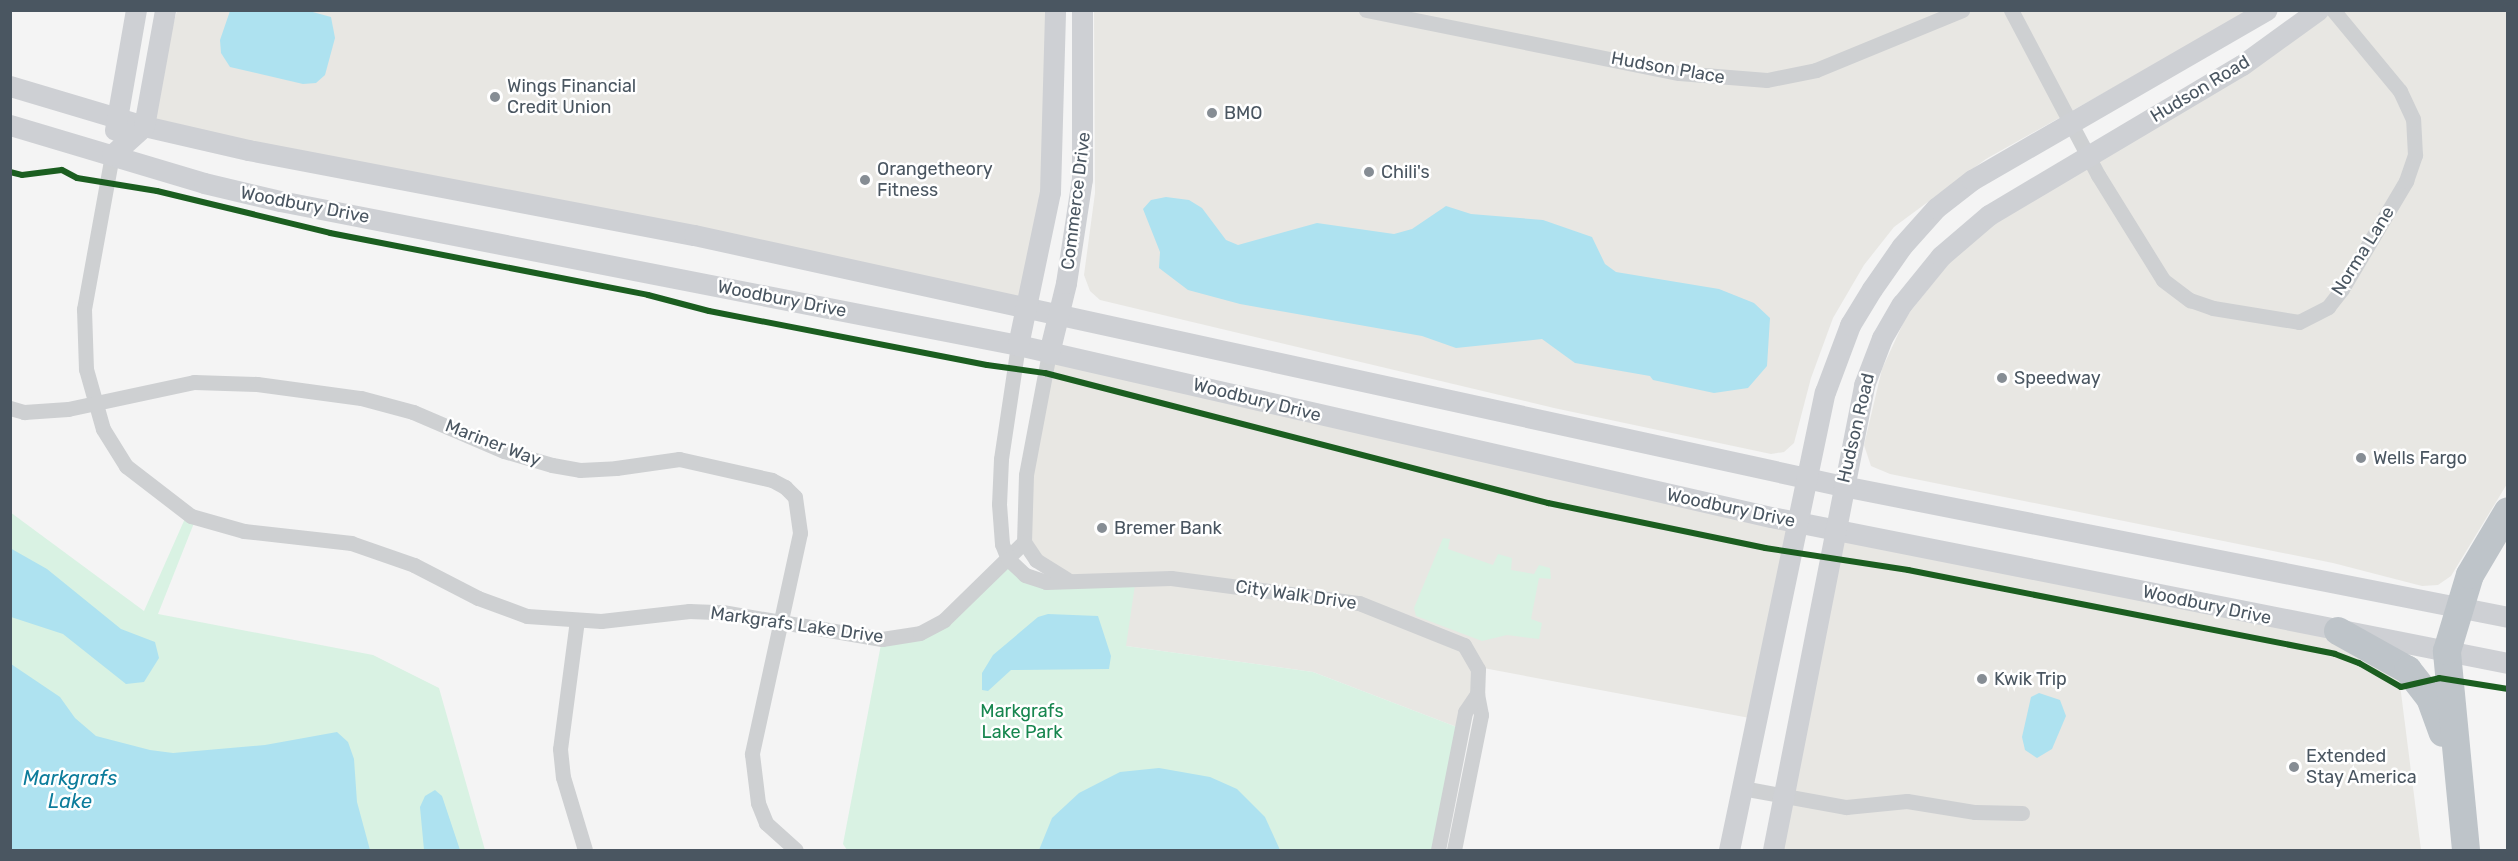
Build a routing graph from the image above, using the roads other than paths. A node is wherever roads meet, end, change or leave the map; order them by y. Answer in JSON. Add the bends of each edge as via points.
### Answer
{"nodes":[{"id":1,"x":136,"y":10,"type":"edge"},
{"id":2,"x":165,"y":10,"type":"edge"},
{"id":3,"x":1055,"y":10,"type":"edge"},
{"id":4,"x":1082,"y":10,"type":"edge"},
{"id":5,"x":1366,"y":10,"type":"edge"},
{"id":6,"x":1962,"y":10,"type":"edge"},
{"id":7,"x":2011,"y":10,"type":"edge"},
{"id":8,"x":2266,"y":10,"type":"edge"},
{"id":9,"x":2318,"y":10,"type":"edge"},
{"id":10,"x":2332,"y":10,"type":"edge"},
{"id":11,"x":10,"y":86,"type":"edge"},
{"id":12,"x":116,"y":118,"type":"junction"},
{"id":13,"x":2070,"y":123,"type":"junction"},
{"id":14,"x":10,"y":125,"type":"edge"},
{"id":15,"x":144,"y":126,"type":"junction"},
{"id":16,"x":112,"y":154,"type":"junction"},
{"id":17,"x":2088,"y":155,"type":"junction"},
{"id":18,"x":1028,"y":305,"type":"junction"},
{"id":19,"x":1059,"y":312,"type":"junction"},
{"id":20,"x":1018,"y":345,"type":"junction"},
{"id":21,"x":1049,"y":353,"type":"junction"},
{"id":22,"x":96,"y":405,"type":"junction"},
{"id":23,"x":10,"y":408,"type":"edge"},
{"id":24,"x":1805,"y":477,"type":"junction"},
{"id":25,"x":1843,"y":486,"type":"junction"},
{"id":26,"x":2508,"y":511,"type":"edge"},
{"id":27,"x":1795,"y":522,"type":"junction"},
{"id":28,"x":1834,"y":531,"type":"junction"},
{"id":29,"x":1024,"y":542,"type":"junction"},
{"id":30,"x":1008,"y":559,"type":"junction"},
{"id":31,"x":1067,"y":579,"type":"junction"},
{"id":32,"x":2459,"y":608,"type":"junction"},
{"id":33,"x":2508,"y":617,"type":"edge"},
{"id":34,"x":577,"y":620,"type":"junction"},
{"id":35,"x":783,"y":623,"type":"junction"},
{"id":36,"x":2338,"y":631,"type":"junction"},
{"id":37,"x":2447,"y":651,"type":"junction"},
{"id":38,"x":2508,"y":663,"type":"edge"},
{"id":39,"x":1477,"y":694,"type":"junction"},
{"id":40,"x":1742,"y":788,"type":"junction"},
{"id":41,"x":1783,"y":796,"type":"junction"},
{"id":42,"x":2022,"y":813,"type":"dead end"},
{"id":43,"x":2466,"y":847,"type":"edge"},
{"id":44,"x":585,"y":850,"type":"edge"},
{"id":45,"x":796,"y":850,"type":"edge"},
{"id":46,"x":1438,"y":850,"type":"edge"},
{"id":47,"x":1454,"y":850,"type":"edge"},
{"id":48,"x":1729,"y":850,"type":"edge"},
{"id":49,"x":1773,"y":850,"type":"edge"}],
"edges":[{"from":1,"to":12,"type":"main road","name":"Markgrafs Lake Drive"},
{"from":2,"to":15,"type":"main road"},
{"from":3,"to":18,"type":"main road","name":"Commerce Drive","via":[[1054,151]]},
{"from":4,"to":19,"type":"main road","name":"Commerce Drive","via":[[1083,155],[1078,217]]},
{"from":5,"to":6,"type":"street","name":"Hudson Place","via":[[1680,73],[1767,80],[1815,70]]},
{"from":7,"to":13,"type":"street"},
{"from":8,"to":13,"type":"main road","name":"Hudson Road"},
{"from":9,"to":17,"type":"main road","name":"Hudson Road","via":[[2242,65]]},
{"from":10,"to":17,"type":"street","name":"Norma Lane","via":[[2400,91],[2416,136],[2406,181],[2328,307],[2299,322],[2286,321],[2213,308],[2176,291],[2150,264]]},
{"from":11,"to":12,"type":"main road"},
{"from":12,"to":15,"type":"main road"},
{"from":12,"to":16,"type":"main road","name":"Markgrafs Lake Drive"},
{"from":13,"to":17,"type":"street","name":"Norma Lane"},
{"from":13,"to":24,"type":"main road","name":"Hudson Road","via":[[1972,180],[1936,208],[1902,246],[1850,325],[1834,362]]},
{"from":14,"to":16,"type":"main road","name":"Woodbury Drive"},
{"from":15,"to":16,"type":"main road"},
{"from":15,"to":18,"type":"main road","via":[[360,173],[694,235]]},
{"from":16,"to":20,"type":"main road","name":"Woodbury Drive","via":[[204,183],[280,201]]},
{"from":16,"to":22,"type":"street","name":"Markgrafs Lake Drive","via":[[83,330]]},
{"from":17,"to":25,"type":"main road","name":"Hudson Road","via":[[1989,215],[1941,256],[1902,304],[1882,338],[1864,385]]},
{"from":18,"to":19,"type":"main road"},
{"from":18,"to":20,"type":"main road","name":"Commerce Drive"},
{"from":19,"to":21,"type":"main road","name":"Commerce Drive"},
{"from":19,"to":24,"type":"main road"},
{"from":20,"to":21,"type":"main road","name":"Woodbury Drive"},
{"from":20,"to":30,"type":"street","via":[[1001,470],[1002,544]]},
{"from":21,"to":27,"type":"main road","name":"Woodbury Drive"},
{"from":21,"to":29,"type":"street","via":[[1026,475]]},
{"from":22,"to":23,"type":"street","name":"Mariner Way","via":[[46,412]]},
{"from":22,"to":34,"type":"street","name":"Markgrafs Lake Drive","via":[[103,429],[126,466],[191,516],[235,529],[351,543],[414,565],[477,598],[517,612]]},
{"from":22,"to":35,"type":"street","name":"Mariner Way","via":[[194,382],[257,384],[361,398],[413,412],[504,451],[552,465],[580,470],[679,459],[772,480],[795,497],[800,515]]},
{"from":24,"to":25,"type":"main road"},
{"from":24,"to":27,"type":"main road","name":"Hudson Road"},
{"from":25,"to":28,"type":"main road","name":"Hudson Road"},
{"from":25,"to":32,"type":"main road"},
{"from":26,"to":32,"type":"highway","via":[[2470,575]]},
{"from":27,"to":28,"type":"main road","name":"Woodbury Drive"},
{"from":27,"to":40,"type":"main road","name":"Hudson Road"},
{"from":28,"to":36,"type":"main road","name":"Woodbury Drive"},
{"from":28,"to":41,"type":"main road","name":"Hudson Road"},
{"from":29,"to":30,"type":"street","name":"Markgrafs Lake Drive"},
{"from":29,"to":31,"type":"street","via":[[1036,560]]},
{"from":30,"to":31,"type":"street","name":"City Walk Drive","via":[[1025,574],[1041,581]]},
{"from":30,"to":35,"type":"street","name":"Markgrafs Lake Drive","via":[[944,620],[909,636],[882,639]]},
{"from":31,"to":39,"type":"street","name":"City Walk Drive","via":[[1172,578],[1363,604],[1464,645],[1478,669]]},
{"from":32,"to":33,"type":"main road"},
{"from":32,"to":37,"type":"highway"},
{"from":34,"to":35,"type":"street","name":"Markgrafs Lake Drive","via":[[689,611],[722,612]]},
{"from":34,"to":44,"type":"street","via":[[560,749],[563,777]]},
{"from":35,"to":45,"type":"street","name":"Mariner Way","via":[[754,732],[753,778],[766,823]]},
{"from":36,"to":37,"type":"main road","name":"Woodbury Drive"},
{"from":36,"to":43,"type":"highway","via":[[2398,662],[2426,691],[2441,724]]},
{"from":37,"to":38,"type":"main road","name":"Woodbury Drive"},
{"from":37,"to":43,"type":"highway"},
{"from":39,"to":46,"type":"street","via":[[1465,712]]},
{"from":39,"to":47,"type":"street","name":"City Walk Drive","via":[[1481,715]]},
{"from":40,"to":41,"type":"street"},
{"from":40,"to":48,"type":"main road","name":"Hudson Road"},
{"from":41,"to":42,"type":"street","via":[[1846,807],[1907,801],[1969,811]]},
{"from":41,"to":49,"type":"main road","name":"Hudson Road"}]}
